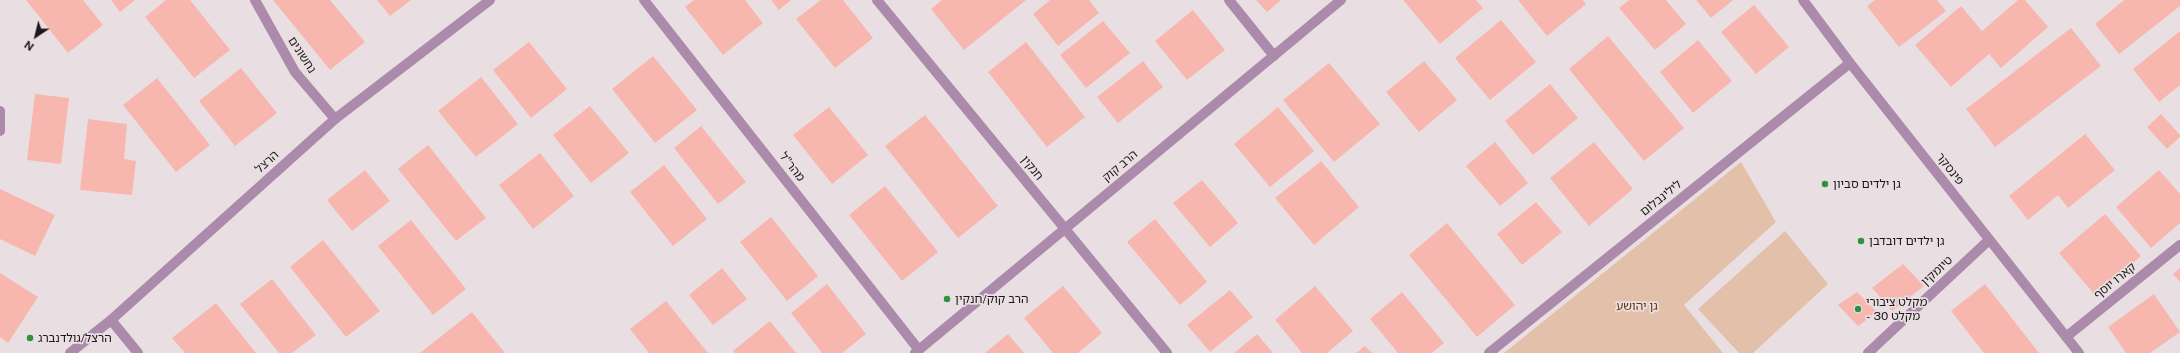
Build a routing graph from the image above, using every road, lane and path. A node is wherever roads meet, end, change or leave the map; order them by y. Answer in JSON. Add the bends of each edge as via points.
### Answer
{"nodes":[{"id":1,"x":255,"y":0,"type":"edge"},
{"id":2,"x":490,"y":0,"type":"edge"},
{"id":3,"x":644,"y":0,"type":"edge"},
{"id":4,"x":877,"y":0,"type":"edge"},
{"id":5,"x":1229,"y":0,"type":"edge"},
{"id":6,"x":1341,"y":0,"type":"edge"},
{"id":7,"x":1803,"y":0,"type":"edge"},
{"id":8,"x":1274,"y":56,"type":"junction"},
{"id":9,"x":1850,"y":63,"type":"junction"},
{"id":10,"x":0,"y":111,"type":"edge"},
{"id":11,"x":335,"y":119,"type":"junction"},
{"id":12,"x":0,"y":131,"type":"edge"},
{"id":13,"x":1065,"y":229,"type":"junction"},
{"id":14,"x":1989,"y":240,"type":"junction"},
{"id":15,"x":2180,"y":245,"type":"edge"},
{"id":16,"x":111,"y":320,"type":"junction"},
{"id":17,"x":2066,"y":337,"type":"junction"},
{"id":18,"x":917,"y":351,"type":"edge"},
{"id":19,"x":70,"y":353,"type":"edge"},
{"id":20,"x":138,"y":353,"type":"edge"},
{"id":21,"x":1166,"y":353,"type":"edge"},
{"id":22,"x":1488,"y":353,"type":"edge"},
{"id":23,"x":1868,"y":353,"type":"edge"},
{"id":24,"x":2079,"y":353,"type":"edge"}],
"edges":[{"from":1,"to":11,"type":"street","name":"נחשונים","via":[[295,72]]},
{"from":2,"to":11,"type":"street","name":"הרצל"},
{"from":3,"to":18,"type":"street","name":"מהר\"ל"},
{"from":4,"to":13,"type":"street","name":"חנקין"},
{"from":5,"to":8,"type":"street"},
{"from":6,"to":8,"type":"street","name":"הרב קוק"},
{"from":7,"to":9,"type":"street","name":"פינסקר"},
{"from":8,"to":13,"type":"street","name":"הרב קוק"},
{"from":9,"to":14,"type":"street","name":"פינסקר"},
{"from":9,"to":22,"type":"street","name":"לילינבלום"},
{"from":10,"to":12,"type":"street"},
{"from":11,"to":16,"type":"street","name":"הרצל"},
{"from":13,"to":18,"type":"street","name":"הרב קוק"},
{"from":13,"to":21,"type":"street","name":"חנקין"},
{"from":14,"to":17,"type":"street","name":"פינסקר"},
{"from":14,"to":23,"type":"street","name":"טיומקין"},
{"from":15,"to":17,"type":"street","name":"קארו יוסף"},
{"from":16,"to":19,"type":"street","name":"הרצל"},
{"from":16,"to":20,"type":"street"},
{"from":17,"to":24,"type":"street","name":"פינסקר"}]}
